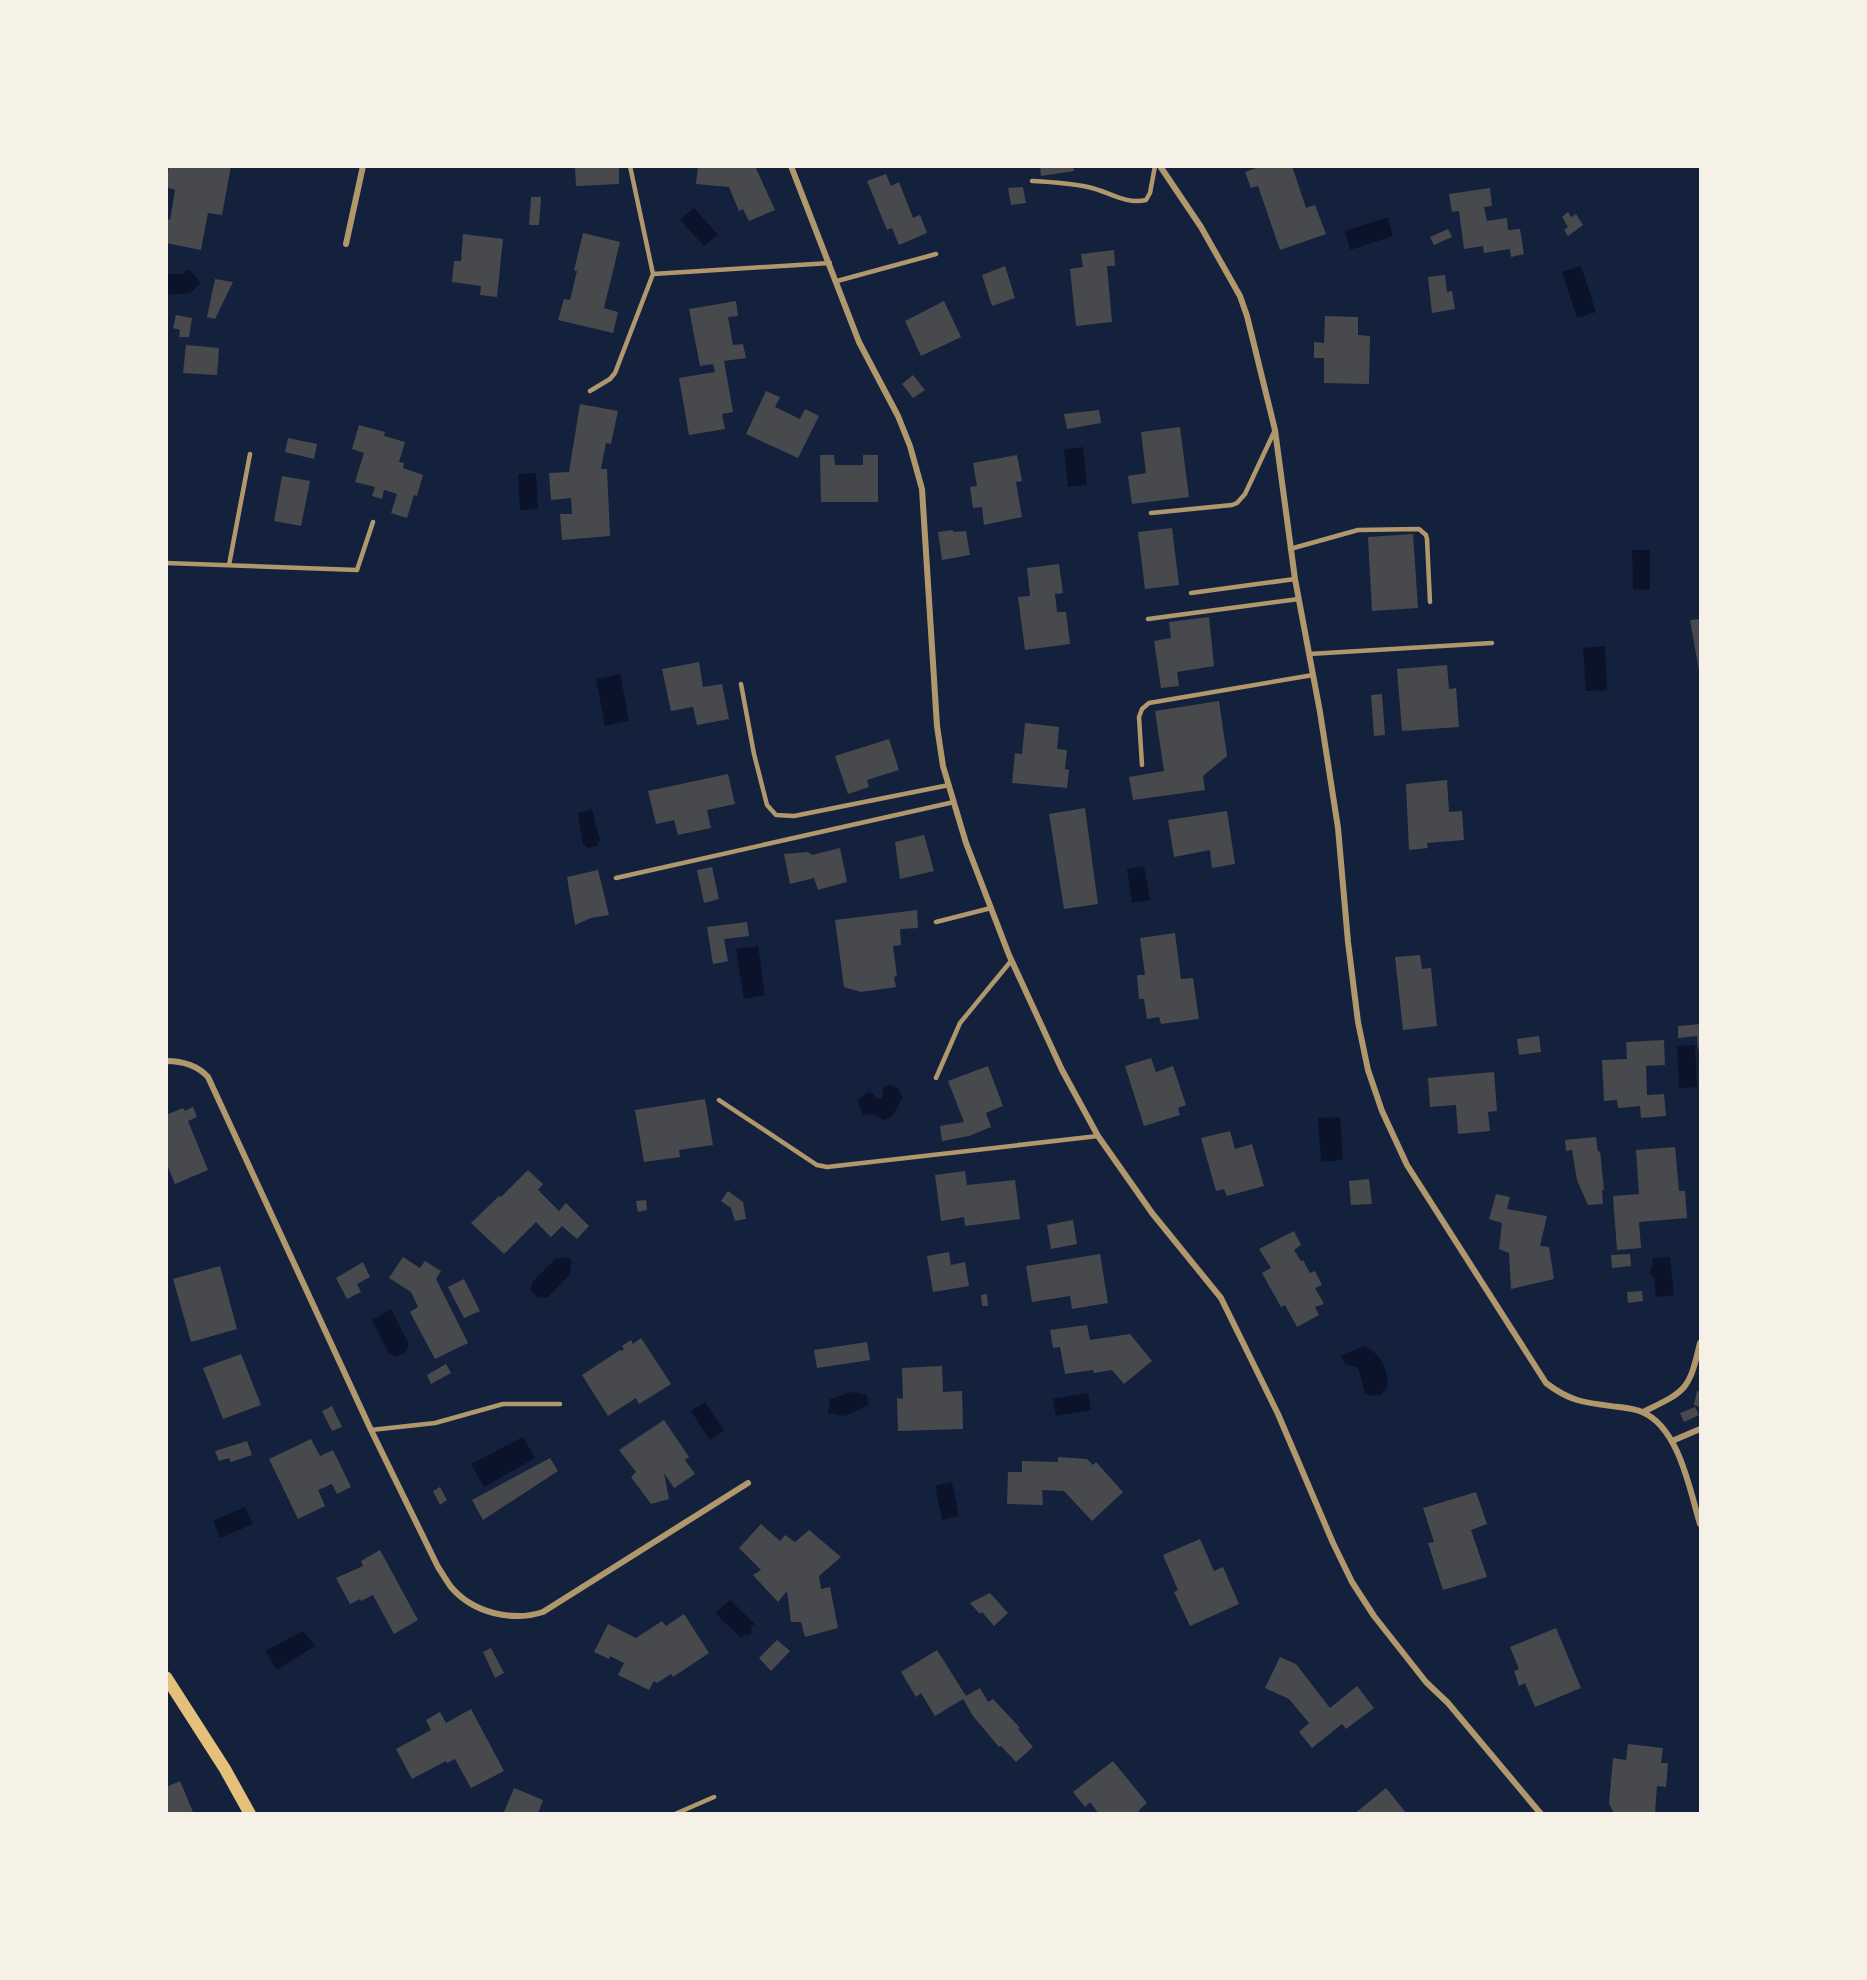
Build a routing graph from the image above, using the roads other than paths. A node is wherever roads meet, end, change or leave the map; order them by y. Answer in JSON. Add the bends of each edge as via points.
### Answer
{"nodes":[{"id":1,"x":363,"y":166,"type":"edge"},
{"id":2,"x":630,"y":166,"type":"edge"},
{"id":3,"x":791,"y":166,"type":"edge"},
{"id":4,"x":1155,"y":166,"type":"edge"},
{"id":5,"x":1160,"y":166,"type":"edge"},
{"id":6,"x":1032,"y":181,"type":"dead end"},
{"id":7,"x":346,"y":244,"type":"dead end"},
{"id":8,"x":936,"y":254,"type":"dead end"},
{"id":9,"x":830,"y":263,"type":"junction"},
{"id":10,"x":653,"y":273,"type":"junction"},
{"id":11,"x":837,"y":281,"type":"junction"},
{"id":12,"x":590,"y":391,"type":"dead end"},
{"id":13,"x":1275,"y":430,"type":"junction"},
{"id":14,"x":250,"y":454,"type":"dead end"},
{"id":15,"x":1151,"y":513,"type":"dead end"},
{"id":16,"x":373,"y":522,"type":"dead end"},
{"id":17,"x":1290,"y":549,"type":"junction"},
{"id":18,"x":166,"y":563,"type":"edge"},
{"id":19,"x":230,"y":565,"type":"junction"},
{"id":20,"x":1295,"y":579,"type":"junction"},
{"id":21,"x":1191,"y":593,"type":"dead end"},
{"id":22,"x":1299,"y":599,"type":"junction"},
{"id":23,"x":1430,"y":602,"type":"dead end"},
{"id":24,"x":1148,"y":619,"type":"dead end"},
{"id":25,"x":1492,"y":643,"type":"dead end"},
{"id":26,"x":1310,"y":654,"type":"junction"},
{"id":27,"x":1313,"y":675,"type":"junction"},
{"id":28,"x":741,"y":684,"type":"dead end"},
{"id":29,"x":1142,"y":765,"type":"dead end"},
{"id":30,"x":949,"y":785,"type":"junction"},
{"id":31,"x":954,"y":802,"type":"junction"},
{"id":32,"x":616,"y":878,"type":"dead end"},
{"id":33,"x":991,"y":908,"type":"junction"},
{"id":34,"x":936,"y":922,"type":"dead end"},
{"id":35,"x":1011,"y":961,"type":"junction"},
{"id":36,"x":166,"y":1061,"type":"edge"},
{"id":37,"x":936,"y":1078,"type":"dead end"},
{"id":38,"x":719,"y":1100,"type":"dead end"},
{"id":39,"x":1098,"y":1136,"type":"junction"},
{"id":40,"x":1701,"y":1343,"type":"edge"},
{"id":41,"x":560,"y":1404,"type":"dead end"},
{"id":42,"x":1643,"y":1412,"type":"junction"},
{"id":43,"x":1701,"y":1429,"type":"edge"},
{"id":44,"x":371,"y":1430,"type":"junction"},
{"id":45,"x":1672,"y":1441,"type":"junction"},
{"id":46,"x":748,"y":1483,"type":"dead end"},
{"id":47,"x":1701,"y":1524,"type":"edge"},
{"id":48,"x":166,"y":1677,"type":"edge"},
{"id":49,"x":714,"y":1797,"type":"dead end"},
{"id":50,"x":250,"y":1814,"type":"edge"},
{"id":51,"x":675,"y":1814,"type":"edge"},
{"id":52,"x":1541,"y":1814,"type":"edge"}],
"edges":[{"from":1,"to":7,"type":"street"},
{"from":2,"to":10,"type":"lane"},
{"from":3,"to":9,"type":"street"},
{"from":4,"to":6,"type":"lane","via":[[1150,193],[1146,200],[1137,202],[1091,188]]},
{"from":5,"to":13,"type":"street","via":[[1201,227],[1240,297]]},
{"from":8,"to":11,"type":"lane"},
{"from":9,"to":10,"type":"lane"},
{"from":9,"to":11,"type":"street"},
{"from":10,"to":12,"type":"lane","via":[[615,374]]},
{"from":11,"to":30,"type":"street","via":[[860,342],[898,416],[922,489],[939,748]]},
{"from":13,"to":15,"type":"lane","via":[[1238,503]]},
{"from":13,"to":17,"type":"street"},
{"from":14,"to":19,"type":"lane"},
{"from":16,"to":19,"type":"lane","via":[[357,570]]},
{"from":17,"to":20,"type":"street"},
{"from":17,"to":23,"type":"lane","via":[[1358,530],[1419,529],[1427,539]]},
{"from":18,"to":19,"type":"lane"},
{"from":20,"to":21,"type":"lane"},
{"from":20,"to":22,"type":"street"},
{"from":22,"to":24,"type":"lane"},
{"from":22,"to":26,"type":"street"},
{"from":25,"to":26,"type":"lane"},
{"from":26,"to":27,"type":"street"},
{"from":27,"to":29,"type":"lane","via":[[1149,703],[1139,717]]},
{"from":27,"to":42,"type":"street","via":[[1338,828],[1358,1022],[1382,1111],[1407,1165],[1546,1383],[1578,1402]]},
{"from":28,"to":30,"type":"lane","via":[[767,804],[776,815],[794,816]]},
{"from":30,"to":31,"type":"street"},
{"from":31,"to":32,"type":"lane"},
{"from":31,"to":33,"type":"street"},
{"from":33,"to":34,"type":"lane"},
{"from":33,"to":35,"type":"street"},
{"from":35,"to":37,"type":"lane","via":[[960,1023]]},
{"from":35,"to":39,"type":"street"},
{"from":36,"to":44,"type":"street","via":[[188,1064],[208,1077]]},
{"from":38,"to":39,"type":"lane","via":[[817,1166],[827,1167]]},
{"from":39,"to":52,"type":"street","via":[[1152,1213],[1221,1298],[1278,1414],[1338,1555],[1374,1616]]},
{"from":40,"to":42,"type":"street","via":[[1691,1377],[1681,1392]]},
{"from":41,"to":44,"type":"lane","via":[[503,1404],[435,1423]]},
{"from":42,"to":45,"type":"street"},
{"from":43,"to":45,"type":"street"},
{"from":44,"to":46,"type":"street","via":[[438,1567],[463,1598],[500,1615],[519,1617],[543,1612]]},
{"from":45,"to":47,"type":"street"},
{"from":48,"to":50,"type":"main road"},
{"from":49,"to":51,"type":"lane"}]}
